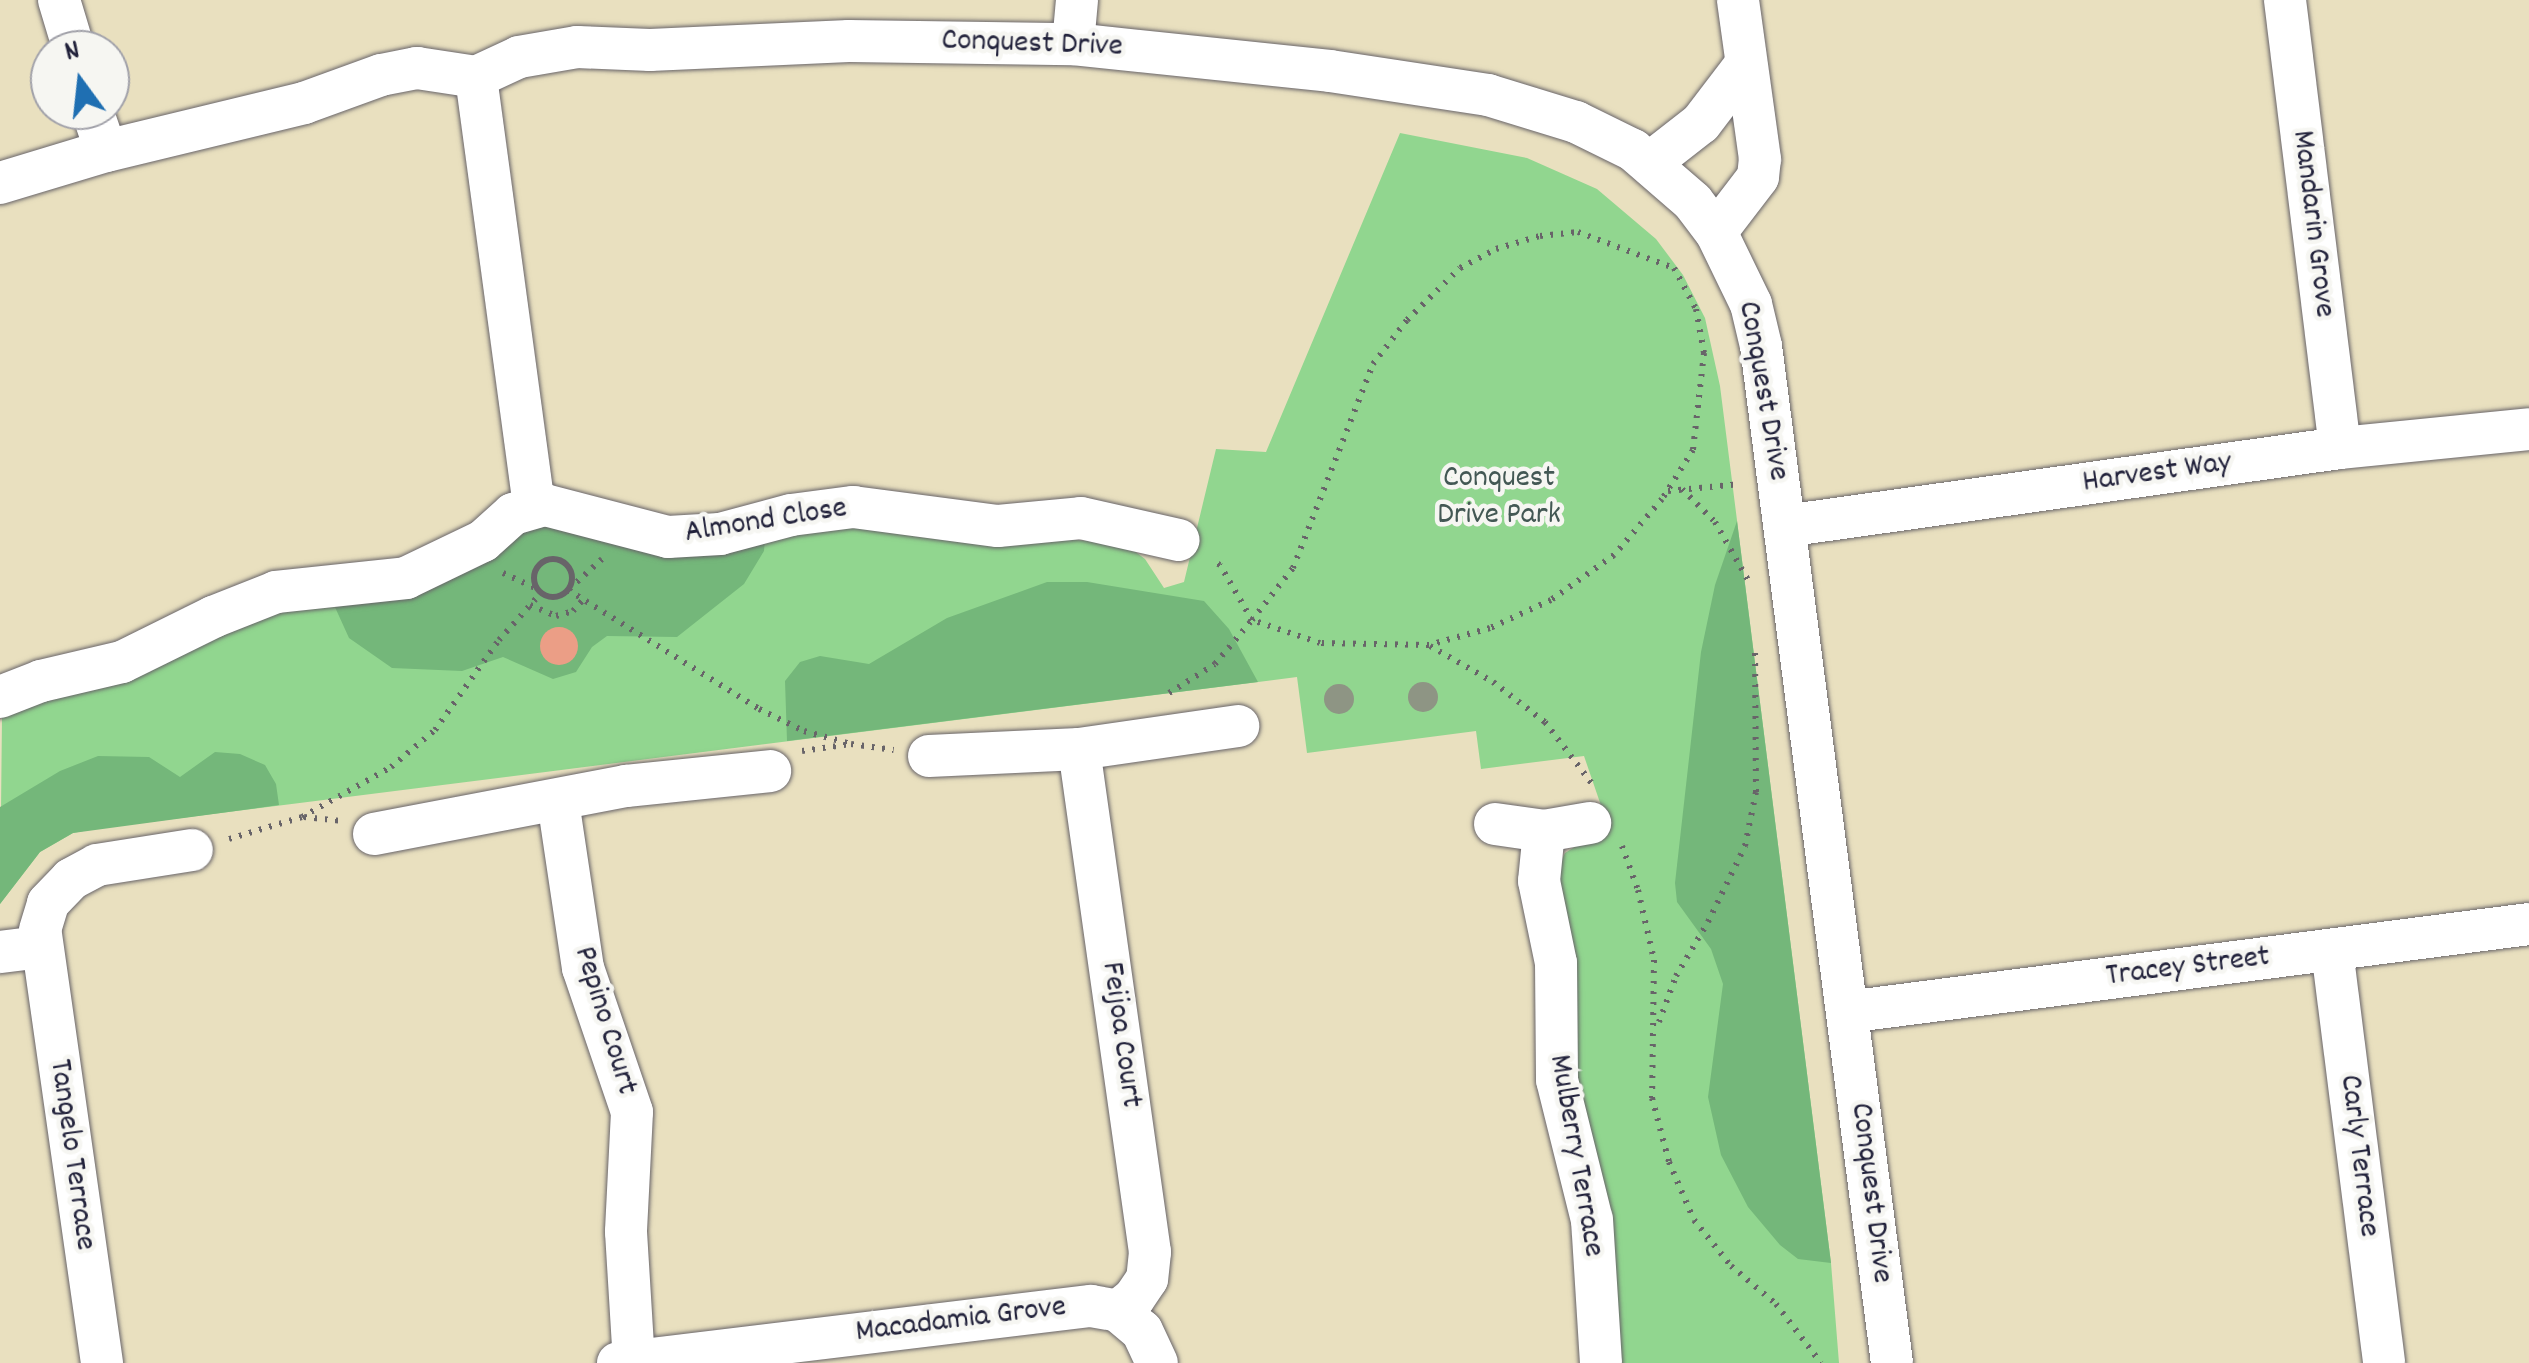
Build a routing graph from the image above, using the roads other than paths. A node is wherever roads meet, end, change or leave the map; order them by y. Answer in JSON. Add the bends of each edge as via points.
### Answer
{"nodes":[{"id":1,"x":59,"y":0,"type":"edge"},
{"id":2,"x":1077,"y":0,"type":"edge"},
{"id":3,"x":1738,"y":0,"type":"edge"},
{"id":4,"x":2285,"y":0,"type":"edge"},
{"id":5,"x":68,"y":30,"type":"edge"},
{"id":6,"x":1072,"y":44,"type":"junction"},
{"id":7,"x":1746,"y":64,"type":"junction"},
{"id":8,"x":478,"y":91,"type":"junction"},
{"id":9,"x":99,"y":130,"type":"edge"},
{"id":10,"x":106,"y":151,"type":"junction"},
{"id":11,"x":1651,"y":162,"type":"junction"},
{"id":12,"x":0,"y":184,"type":"edge"},
{"id":13,"x":1716,"y":232,"type":"junction"},
{"id":14,"x":2529,"y":429,"type":"edge"},
{"id":15,"x":2340,"y":448,"type":"junction"},
{"id":16,"x":534,"y":507,"type":"junction"},
{"id":17,"x":1785,"y":526,"type":"junction"},
{"id":18,"x":1179,"y":540,"type":"road end"},
{"id":19,"x":0,"y":697,"type":"edge"},
{"id":20,"x":1238,"y":726,"type":"dead end"},
{"id":21,"x":1078,"y":750,"type":"junction"},
{"id":22,"x":929,"y":756,"type":"road end"},
{"id":23,"x":770,"y":771,"type":"road end"},
{"id":24,"x":558,"y":801,"type":"junction"},
{"id":25,"x":1601,"y":817,"type":"road end"},
{"id":26,"x":1495,"y":824,"type":"dead end"},
{"id":27,"x":1544,"y":831,"type":"junction"},
{"id":28,"x":374,"y":834,"type":"dead end"},
{"id":29,"x":192,"y":850,"type":"road end"},
{"id":30,"x":2529,"y":924,"type":"edge"},
{"id":31,"x":20,"y":949,"type":"edge"},
{"id":32,"x":2332,"y":950,"type":"junction"},
{"id":33,"x":1847,"y":1012,"type":"junction"},
{"id":34,"x":1118,"y":1311,"type":"junction"},
{"id":35,"x":626,"y":1362,"type":"edge"},
{"id":36,"x":102,"y":1363,"type":"edge"},
{"id":37,"x":1157,"y":1363,"type":"edge"},
{"id":38,"x":1601,"y":1363,"type":"edge"},
{"id":39,"x":1892,"y":1363,"type":"edge"},
{"id":40,"x":2384,"y":1363,"type":"edge"}],
"edges":[{"from":1,"to":5,"type":"street"},
{"from":2,"to":6,"type":"street"},
{"from":3,"to":7,"type":"street"},
{"from":4,"to":15,"type":"street","name":"Mandarin Grove"},
{"from":6,"to":8,"type":"street","name":"Conquest Drive","via":[[849,41],[650,50],[601,68]]},
{"from":6,"to":11,"type":"street","name":"Conquest Drive","via":[[1221,56],[1488,95],[1576,122]]},
{"from":7,"to":11,"type":"street","via":[[1701,122]]},
{"from":7,"to":13,"type":"street","via":[[1758,177]]},
{"from":8,"to":10,"type":"street","via":[[304,104]]},
{"from":8,"to":16,"type":"street"},
{"from":9,"to":10,"type":"street"},
{"from":10,"to":12,"type":"street"},
{"from":11,"to":13,"type":"street","name":"Conquest Drive"},
{"from":13,"to":17,"type":"street","name":"Conquest Drive","via":[[1752,304]]},
{"from":14,"to":15,"type":"street","name":"Harvest Way"},
{"from":15,"to":17,"type":"street","name":"Harvest Way"},
{"from":16,"to":18,"type":"street","name":"Almond Close","via":[[559,506],[632,532],[668,537],[720,534],[853,507],[998,526],[1081,518]]},
{"from":16,"to":19,"type":"street","via":[[513,514],[460,554],[406,578],[276,592],[122,662]]},
{"from":17,"to":33,"type":"street","name":"Conquest Drive"},
{"from":20,"to":21,"type":"street","via":[[1148,722]]},
{"from":21,"to":22,"type":"street"},
{"from":21,"to":34,"type":"street","name":"Feijoa Court","via":[[1150,1252],[1147,1279]]},
{"from":23,"to":24,"type":"street","via":[[626,786]]},
{"from":24,"to":28,"type":"street"},
{"from":24,"to":35,"type":"street","name":"Pepino Court","via":[[583,968],[632,1112]]},
{"from":25,"to":27,"type":"street"},
{"from":26,"to":27,"type":"street"},
{"from":27,"to":38,"type":"street","name":"Mulberry Terrace","via":[[1540,881],[1556,963],[1557,1080],[1594,1239]]},
{"from":29,"to":31,"type":"street","name":"Tangelo Terrace","via":[[97,865],[70,879],[48,903],[40,930]]},
{"from":30,"to":32,"type":"street","name":"Tracey Street"},
{"from":31,"to":36,"type":"street","name":"Tangelo Terrace"},
{"from":32,"to":33,"type":"street","name":"Tracey Street"},
{"from":32,"to":40,"type":"street","name":"Carly Terrace"},
{"from":33,"to":39,"type":"street","name":"Conquest Drive"},
{"from":34,"to":35,"type":"street","name":"Macadamia Grove","via":[[1062,1308]]},
{"from":34,"to":37,"type":"street","via":[[1142,1331]]}]}
